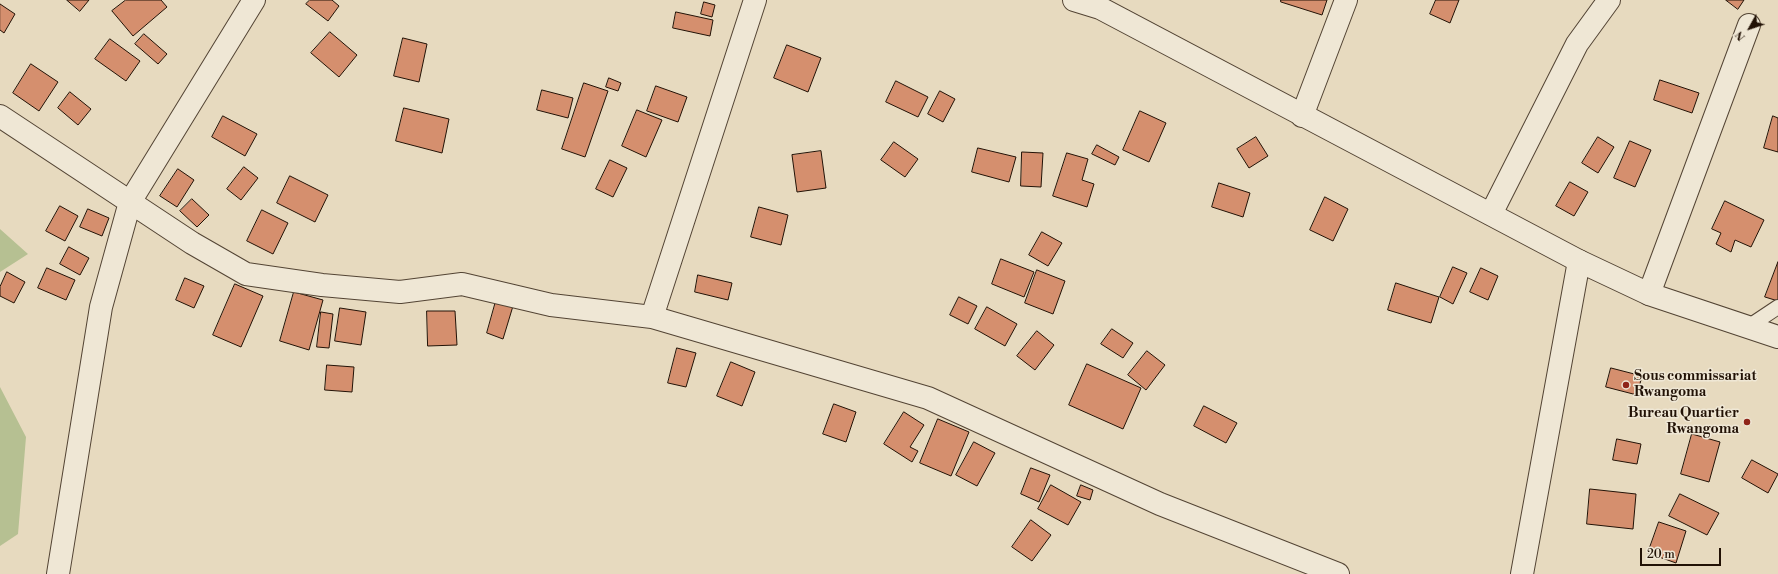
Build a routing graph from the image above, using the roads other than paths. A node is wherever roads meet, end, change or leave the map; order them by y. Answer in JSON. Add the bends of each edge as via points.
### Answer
{"nodes":[{"id":1,"x":254,"y":0,"type":"edge"},
{"id":2,"x":755,"y":0,"type":"edge"},
{"id":3,"x":1074,"y":0,"type":"edge"},
{"id":4,"x":1346,"y":0,"type":"edge"},
{"id":5,"x":1609,"y":0,"type":"edge"},
{"id":6,"x":1101,"y":4,"type":"edge"},
{"id":7,"x":1749,"y":25,"type":"dead end"},
{"id":8,"x":0,"y":116,"type":"edge"},
{"id":9,"x":1302,"y":116,"type":"junction"},
{"id":10,"x":130,"y":202,"type":"junction"},
{"id":11,"x":1491,"y":214,"type":"junction"},
{"id":12,"x":1579,"y":261,"type":"junction"},
{"id":13,"x":1649,"y":294,"type":"junction"},
{"id":14,"x":1778,"y":306,"type":"edge"},
{"id":15,"x":652,"y":317,"type":"junction"},
{"id":16,"x":1748,"y":327,"type":"junction"},
{"id":17,"x":1778,"y":337,"type":"edge"},
{"id":18,"x":58,"y":574,"type":"edge"},
{"id":19,"x":1338,"y":574,"type":"edge"},
{"id":20,"x":1522,"y":574,"type":"edge"}],
"edges":[{"from":1,"to":10,"type":"street"},
{"from":2,"to":15,"type":"street"},
{"from":3,"to":6,"type":"street"},
{"from":4,"to":9,"type":"street"},
{"from":5,"to":11,"type":"street","via":[[1578,44]]},
{"from":6,"to":9,"type":"street"},
{"from":7,"to":13,"type":"street"},
{"from":8,"to":10,"type":"street"},
{"from":9,"to":11,"type":"street"},
{"from":10,"to":15,"type":"street","via":[[192,244],[246,274],[322,286],[400,292],[462,284],[550,305]]},
{"from":10,"to":18,"type":"street","via":[[101,307]]},
{"from":11,"to":12,"type":"street"},
{"from":12,"to":13,"type":"street"},
{"from":12,"to":20,"type":"street"},
{"from":13,"to":16,"type":"street"},
{"from":14,"to":16,"type":"lane"},
{"from":15,"to":19,"type":"street","via":[[928,398],[1160,504]]},
{"from":16,"to":17,"type":"street"}]}
